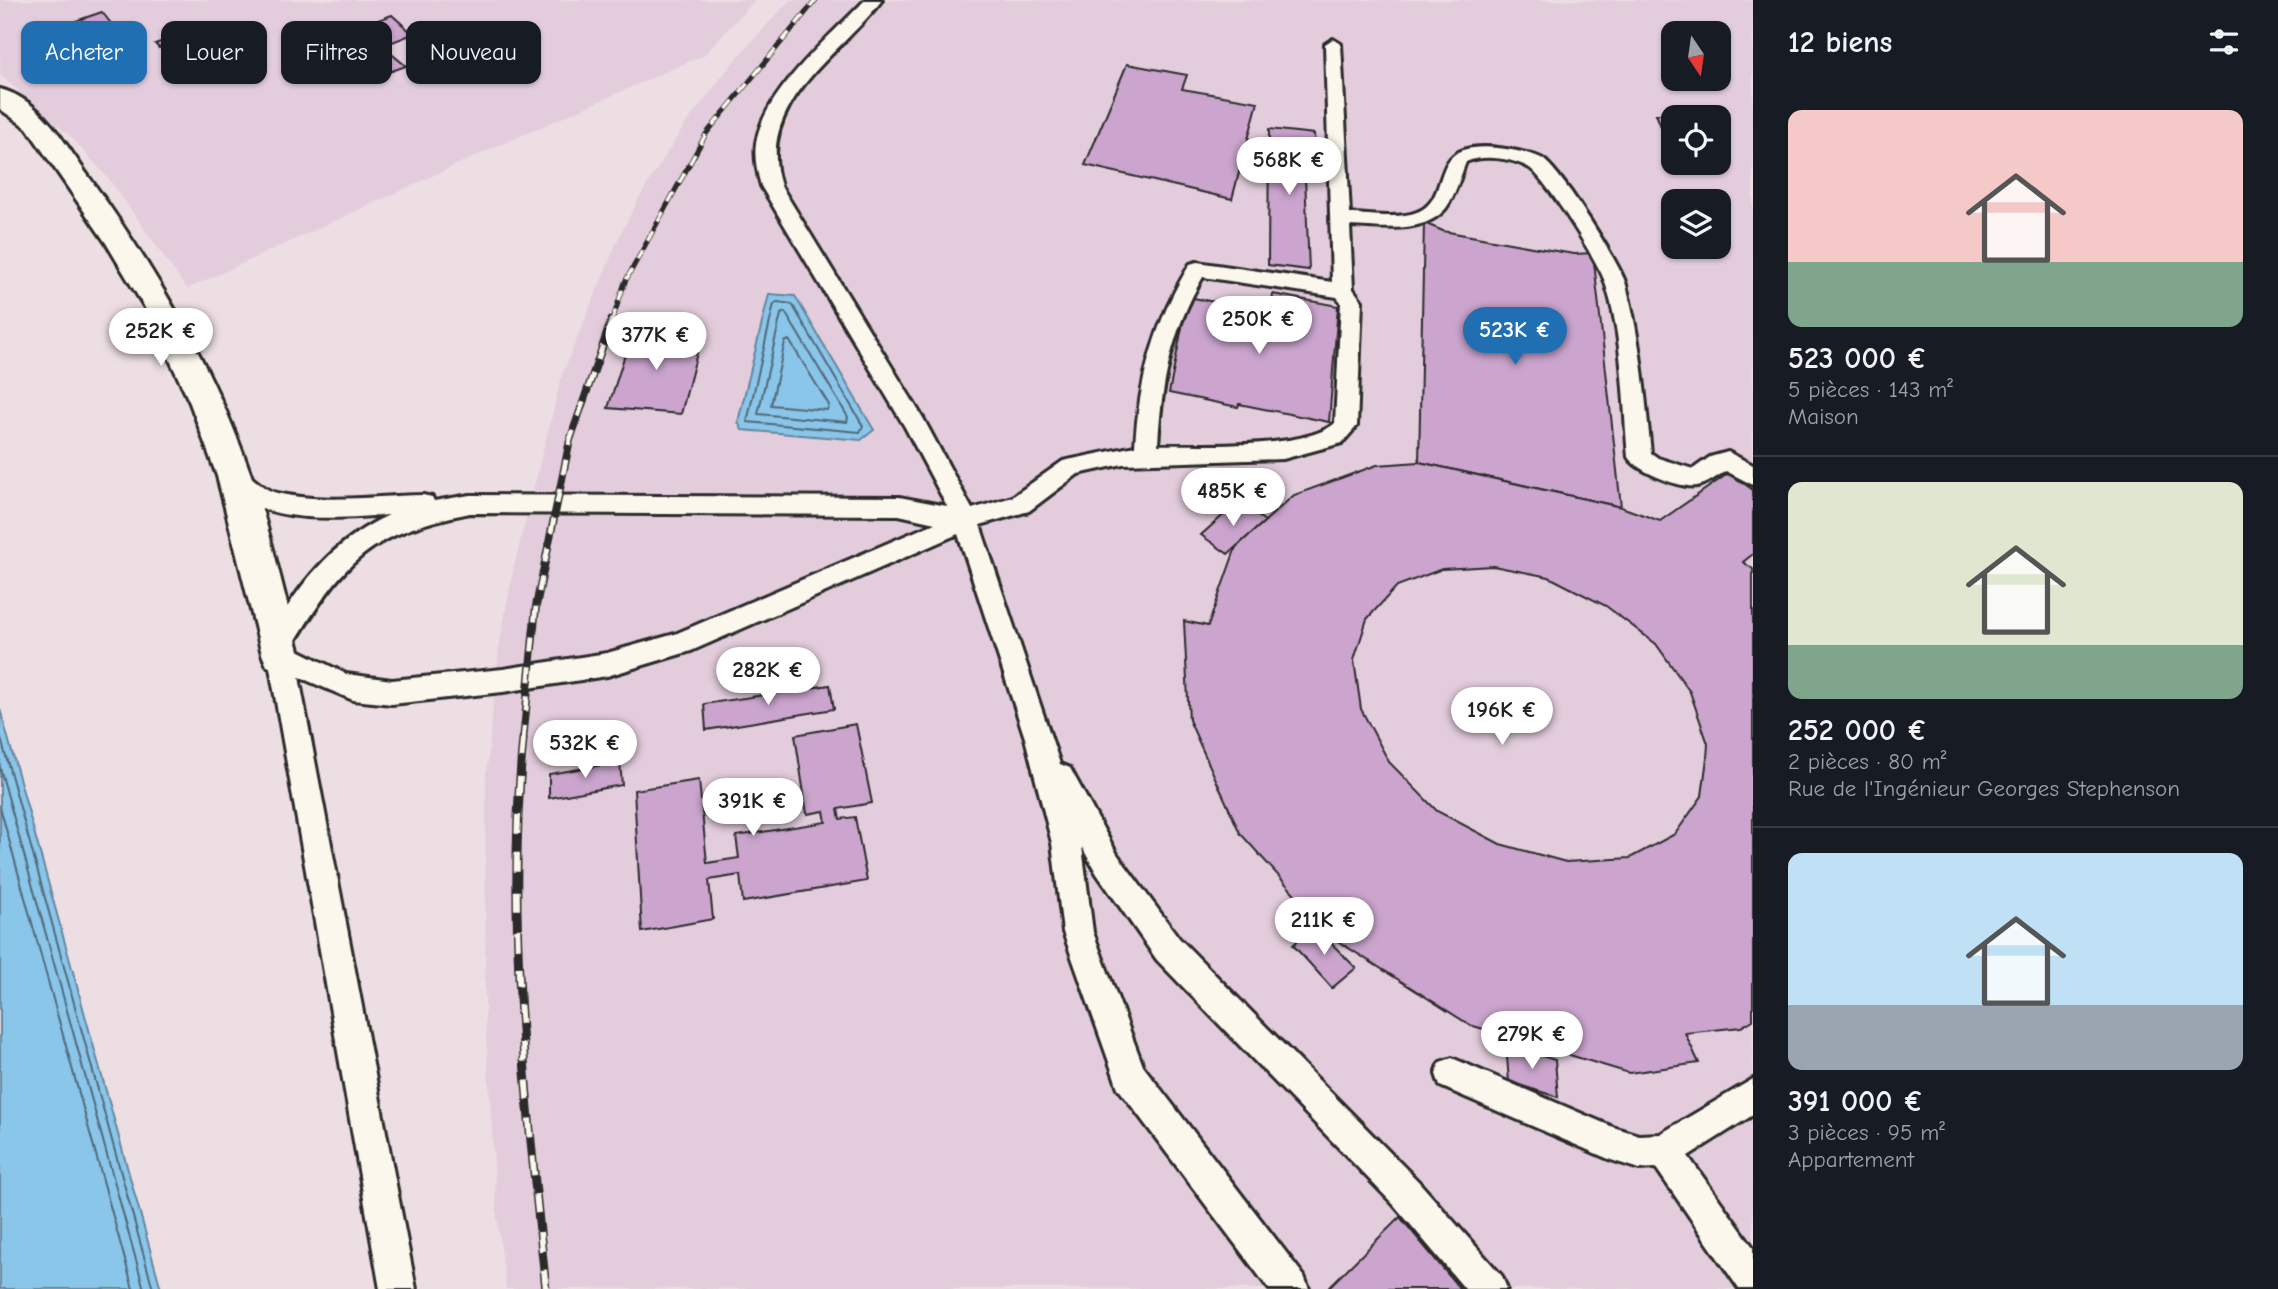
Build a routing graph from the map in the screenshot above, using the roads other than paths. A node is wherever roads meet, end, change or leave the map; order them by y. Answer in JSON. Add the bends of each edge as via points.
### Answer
{"nodes":[{"id":1,"x":874,"y":0,"type":"edge"},
{"id":2,"x":1333,"y":44,"type":"dead end"},
{"id":3,"x":0,"y":97,"type":"edge"},
{"id":4,"x":1340,"y":220,"type":"junction"},
{"id":5,"x":1343,"y":291,"type":"junction"},
{"id":6,"x":1146,"y":454,"type":"junction"},
{"id":7,"x":234,"y":476,"type":"junction"},
{"id":8,"x":1753,"y":476,"type":"edge"},
{"id":9,"x":471,"y":503,"type":"junction"},
{"id":10,"x":966,"y":520,"type":"junction"},
{"id":11,"x":280,"y":650,"type":"junction"},
{"id":12,"x":1039,"y":738,"type":"junction"},
{"id":13,"x":1452,"y":1074,"type":"dead end"},
{"id":14,"x":1753,"y":1096,"type":"edge"},
{"id":15,"x":1664,"y":1151,"type":"junction"},
{"id":16,"x":1753,"y":1278,"type":"edge"},
{"id":17,"x":398,"y":1289,"type":"edge"},
{"id":18,"x":1291,"y":1289,"type":"edge"},
{"id":19,"x":1489,"y":1289,"type":"edge"}],
"edges":[{"from":1,"to":10,"type":"lane","via":[[783,99],[768,132],[765,169]]},
{"from":2,"to":4,"type":"lane"},
{"from":3,"to":7,"type":"street","via":[[36,122],[118,239],[180,347]]},
{"from":4,"to":5,"type":"lane"},
{"from":4,"to":8,"type":"lane","via":[[1407,221],[1430,213],[1439,204],[1458,159],[1469,153],[1492,152],[1537,163],[1584,225],[1615,282],[1627,338],[1640,457],[1650,465],[1693,478],[1728,461]]},
{"from":5,"to":6,"type":"lane","via":[[1196,269],[1164,333],[1151,388]]},
{"from":5,"to":6,"type":"lane","via":[[1352,301],[1346,426],[1342,432],[1283,450]]},
{"from":6,"to":10,"type":"lane","via":[[1071,467],[1020,504]]},
{"from":7,"to":9,"type":"lane","via":[[259,497],[289,505]]},
{"from":7,"to":11,"type":"street"},
{"from":9,"to":10,"type":"lane","via":[[899,506]]},
{"from":9,"to":11,"type":"lane","via":[[425,511],[362,540],[324,574]]},
{"from":10,"to":11,"type":"lane","via":[[682,643],[597,667],[382,692],[343,685]]},
{"from":10,"to":12,"type":"lane"},
{"from":11,"to":17,"type":"lane"},
{"from":12,"to":18,"type":"lane","via":[[1067,843],[1078,932],[1130,1076]]},
{"from":12,"to":19,"type":"lane","via":[[1107,864],[1168,949],[1406,1193]]},
{"from":13,"to":15,"type":"lane","via":[[1611,1143],[1639,1152]]},
{"from":14,"to":15,"type":"lane"},
{"from":15,"to":16,"type":"lane"}]}
